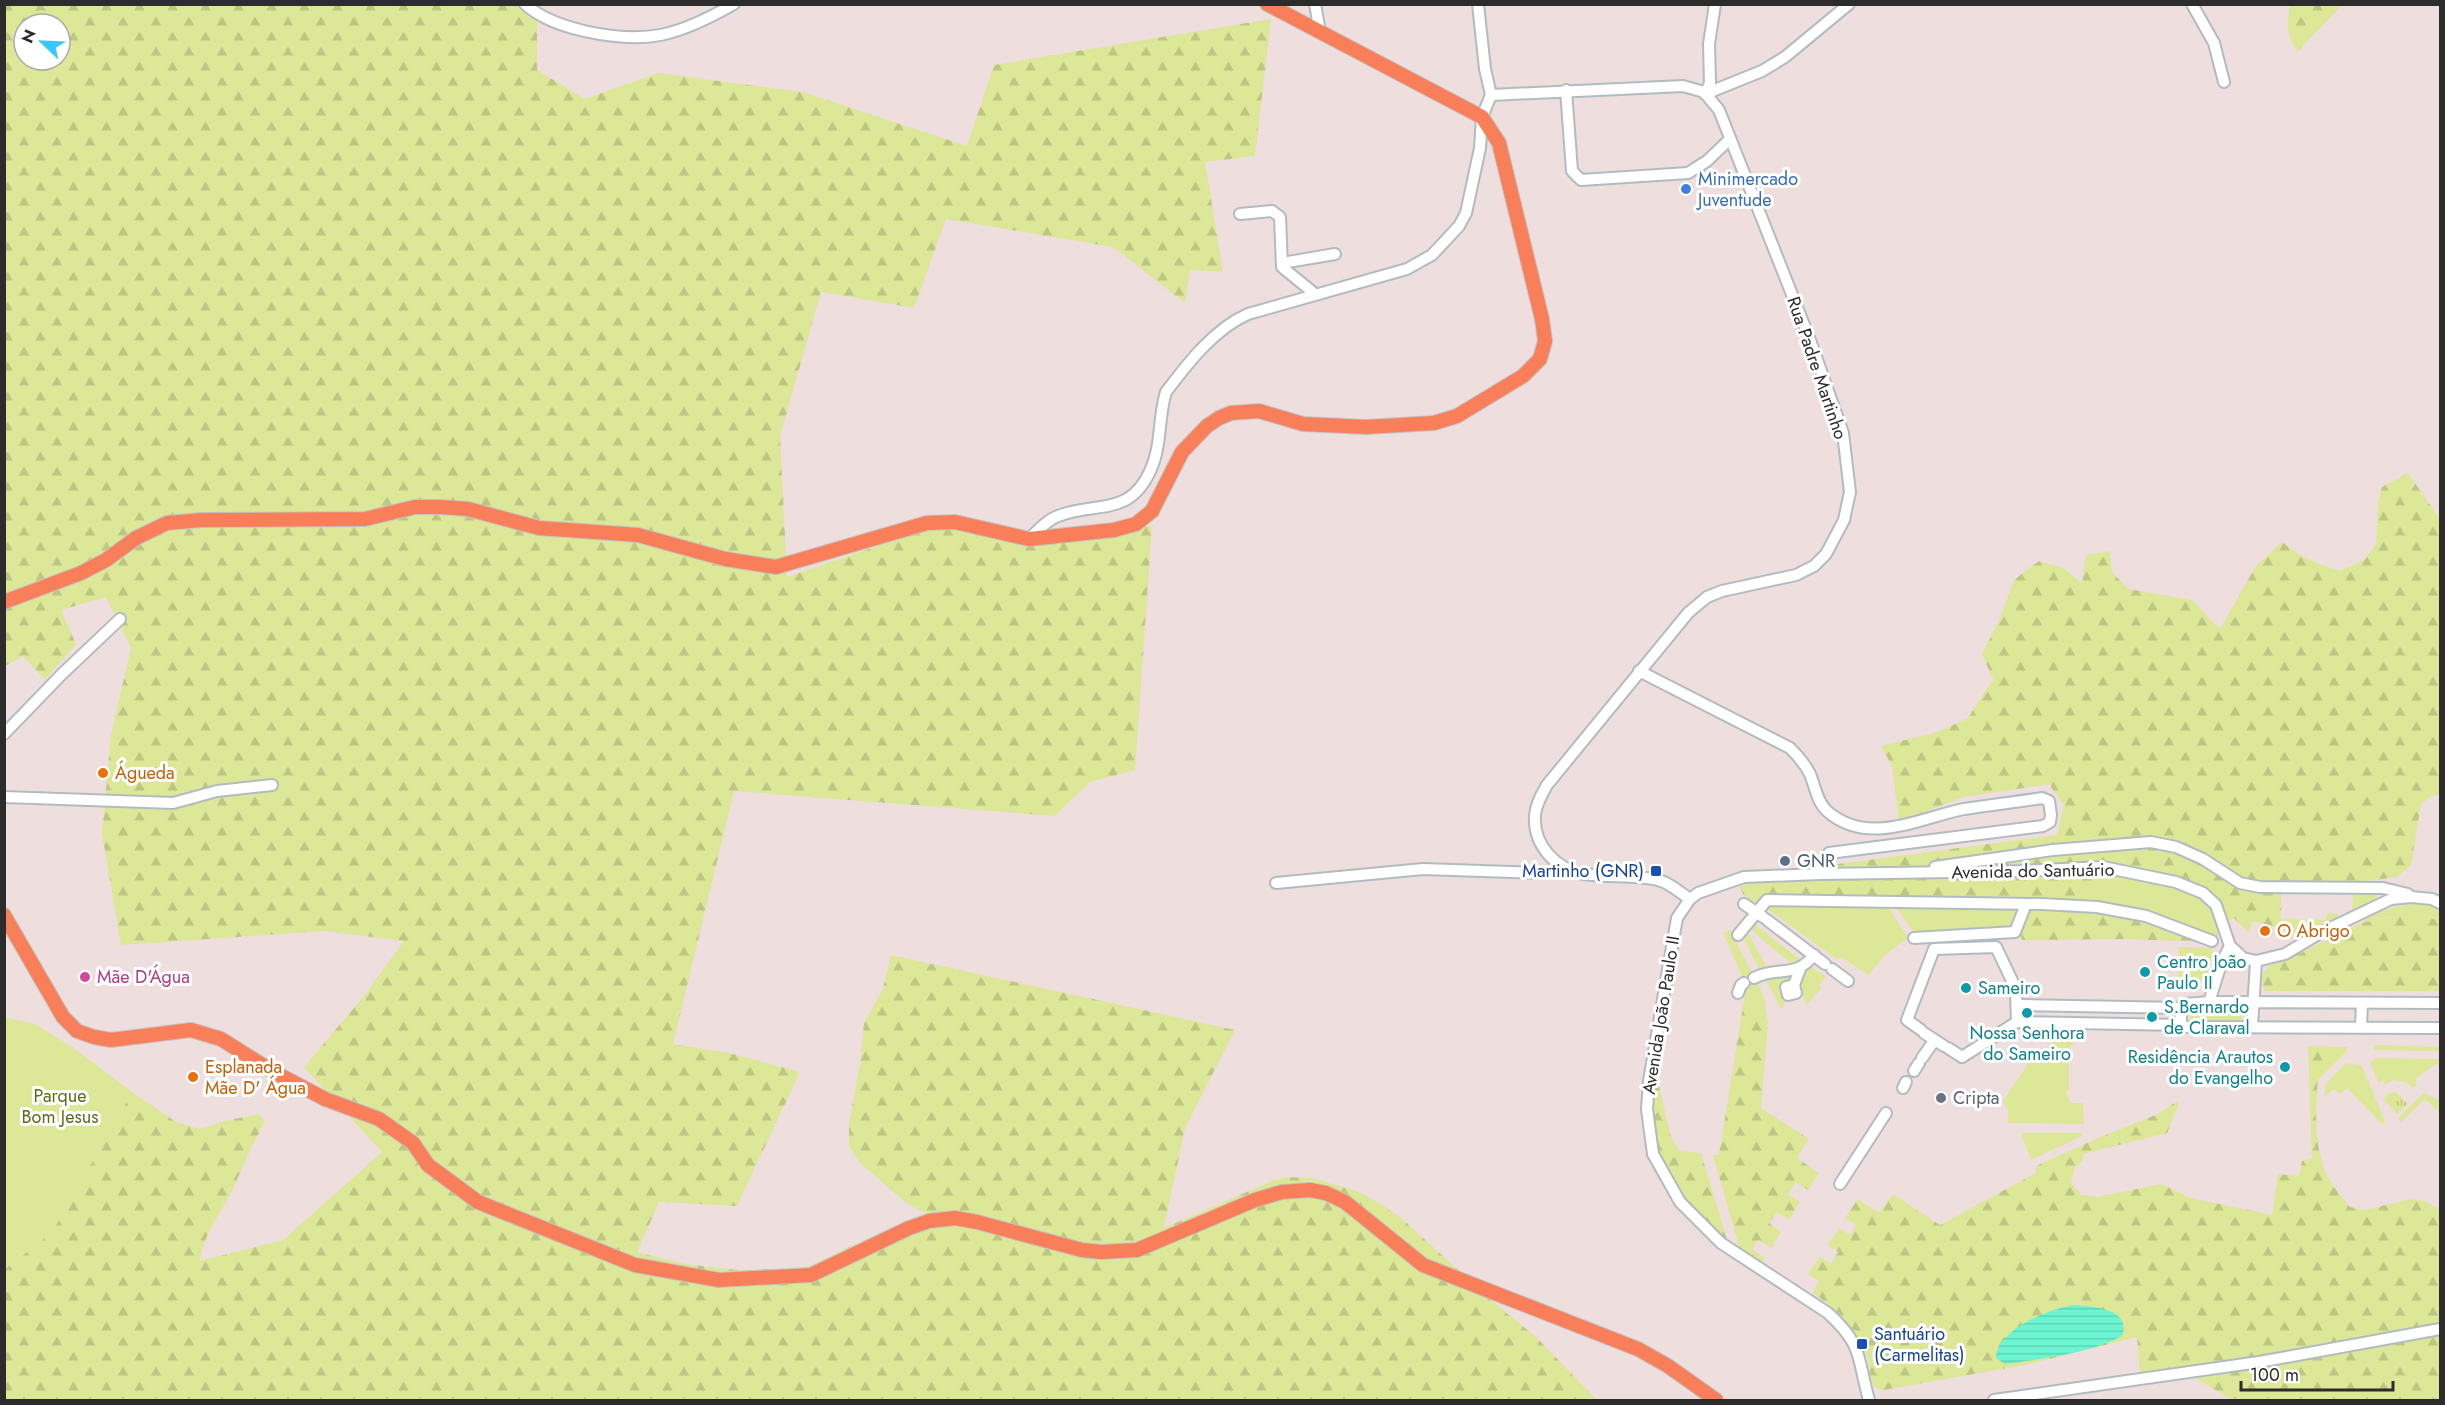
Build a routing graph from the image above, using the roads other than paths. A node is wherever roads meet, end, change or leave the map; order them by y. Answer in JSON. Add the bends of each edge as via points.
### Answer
{"nodes":[{"id":1,"x":525,"y":4,"type":"edge"},
{"id":2,"x":734,"y":4,"type":"edge"},
{"id":3,"x":1267,"y":4,"type":"edge"},
{"id":4,"x":1315,"y":4,"type":"edge"},
{"id":5,"x":1478,"y":4,"type":"edge"},
{"id":6,"x":1715,"y":4,"type":"edge"},
{"id":7,"x":1849,"y":4,"type":"edge"},
{"id":8,"x":2192,"y":4,"type":"edge"},
{"id":9,"x":1320,"y":32,"type":"junction"},
{"id":10,"x":2224,"y":82,"type":"dead end"},
{"id":11,"x":1566,"y":90,"type":"junction"},
{"id":12,"x":1491,"y":94,"type":"junction"},
{"id":13,"x":1705,"y":94,"type":"junction"},
{"id":14,"x":1482,"y":117,"type":"junction"},
{"id":15,"x":1730,"y":139,"type":"junction"},
{"id":16,"x":1240,"y":214,"type":"dead end"},
{"id":17,"x":1335,"y":254,"type":"dead end"},
{"id":18,"x":1282,"y":263,"type":"junction"},
{"id":19,"x":1315,"y":294,"type":"junction"},
{"id":20,"x":1029,"y":539,"type":"junction"},
{"id":21,"x":4,"y":602,"type":"edge"},
{"id":22,"x":120,"y":619,"type":"dead end"},
{"id":23,"x":1639,"y":671,"type":"junction"},
{"id":24,"x":4,"y":734,"type":"edge"},
{"id":25,"x":272,"y":785,"type":"dead end"},
{"id":26,"x":4,"y":797,"type":"edge"},
{"id":27,"x":1558,"y":864,"type":"junction"},
{"id":28,"x":1819,"y":874,"type":"junction"},
{"id":29,"x":1906,"y":874,"type":"junction"},
{"id":30,"x":1276,"y":884,"type":"dead end"},
{"id":31,"x":2426,"y":898,"type":"junction"},
{"id":32,"x":1690,"y":899,"type":"junction"},
{"id":33,"x":2440,"y":903,"type":"edge"},
{"id":34,"x":1744,"y":904,"type":"dead end"},
{"id":35,"x":2026,"y":904,"type":"junction"},
{"id":36,"x":4,"y":915,"type":"edge"},
{"id":37,"x":1763,"y":917,"type":"junction"},
{"id":38,"x":1738,"y":935,"type":"dead end"},
{"id":39,"x":1914,"y":938,"type":"dead end"},
{"id":40,"x":2212,"y":941,"type":"dead end"},
{"id":41,"x":2230,"y":946,"type":"junction"},
{"id":42,"x":1814,"y":955,"type":"junction"},
{"id":43,"x":2256,"y":961,"type":"junction"},
{"id":44,"x":1800,"y":969,"type":"junction"},
{"id":45,"x":1754,"y":978,"type":"dead end"},
{"id":46,"x":1848,"y":981,"type":"dead end"},
{"id":47,"x":1794,"y":985,"type":"dead end"},
{"id":48,"x":2016,"y":995,"type":"junction"},
{"id":49,"x":2209,"y":1002,"type":"junction"},
{"id":50,"x":2253,"y":1002,"type":"junction"},
{"id":51,"x":2362,"y":1003,"type":"junction"},
{"id":52,"x":2440,"y":1003,"type":"edge"},
{"id":53,"x":2181,"y":1008,"type":"junction"},
{"id":54,"x":2017,"y":1022,"type":"junction"},
{"id":55,"x":2181,"y":1025,"type":"junction"},
{"id":56,"x":2252,"y":1026,"type":"junction"},
{"id":57,"x":2361,"y":1027,"type":"junction"},
{"id":58,"x":2440,"y":1028,"type":"edge"},
{"id":59,"x":1942,"y":1045,"type":"junction"},
{"id":60,"x":1912,"y":1074,"type":"dead end"},
{"id":61,"x":1887,"y":1113,"type":"dead end"},
{"id":62,"x":1840,"y":1184,"type":"dead end"},
{"id":63,"x":2440,"y":1329,"type":"edge"},
{"id":64,"x":1716,"y":1401,"type":"edge"},
{"id":65,"x":1869,"y":1401,"type":"edge"},
{"id":66,"x":1994,"y":1401,"type":"edge"}],
"edges":[{"from":1,"to":2,"type":"street","via":[[554,22],[632,39],[676,32]]},
{"from":3,"to":9,"type":"main road"},
{"from":4,"to":9,"type":"street"},
{"from":5,"to":12,"type":"street"},
{"from":6,"to":13,"type":"street","via":[[1709,44],[1710,83]]},
{"from":7,"to":13,"type":"street","via":[[1785,57],[1762,71]]},
{"from":8,"to":10,"type":"street","via":[[2214,43]]},
{"from":9,"to":14,"type":"main road"},
{"from":11,"to":12,"type":"street"},
{"from":11,"to":13,"type":"street","via":[[1683,86]]},
{"from":11,"to":15,"type":"street","via":[[1572,171],[1581,180],[1688,173]]},
{"from":12,"to":14,"type":"street"},
{"from":13,"to":15,"type":"street","name":"Rua Padre Martinho","via":[[1719,110]]},
{"from":14,"to":19,"type":"street","via":[[1480,148],[1466,213],[1446,240],[1426,259],[1407,269]]},
{"from":14,"to":20,"type":"main road","via":[[1498,143],[1542,319],[1545,341],[1540,359],[1523,376],[1457,416],[1434,423],[1332,426],[1303,424],[1259,411],[1231,413],[1207,426],[1182,452],[1161,498],[1136,524]]},
{"from":15,"to":23,"type":"street","name":"Rua Padre Martinho","via":[[1843,434],[1850,492],[1844,520],[1826,554],[1814,566],[1796,575],[1707,597],[1688,613]]},
{"from":16,"to":18,"type":"street","via":[[1272,211],[1280,218]]},
{"from":17,"to":18,"type":"street"},
{"from":18,"to":19,"type":"street"},
{"from":19,"to":20,"type":"street","via":[[1248,314],[1219,331],[1166,392],[1153,466],[1135,493],[1123,502],[1056,516]]},
{"from":20,"to":21,"type":"main road","via":[[955,522],[927,523],[776,567],[725,559],[638,535],[539,528],[468,509],[415,507],[365,519],[202,520],[167,523],[81,573]]},
{"from":22,"to":24,"type":"street"},
{"from":23,"to":27,"type":"street","name":"Rua Padre Martinho","via":[[1539,800],[1535,815],[1537,835],[1541,846]]},
{"from":23,"to":28,"type":"street","via":[[1790,748],[1801,759],[1818,799],[1842,821],[1886,830],[1964,809],[2042,798],[2051,807],[2049,822],[2043,826],[1829,853]]},
{"from":25,"to":26,"type":"street","via":[[217,791],[173,803]]},
{"from":27,"to":30,"type":"street","via":[[1552,871],[1541,873],[1423,869]]},
{"from":27,"to":32,"type":"street","via":[[1583,874],[1660,880]]},
{"from":28,"to":29,"type":"street","name":"Avenida do Santuário"},
{"from":28,"to":32,"type":"street","name":"Avenida do Santuário","via":[[1744,878]]},
{"from":29,"to":31,"type":"street","name":"Avenida do Santuário","via":[[2053,850],[2151,842],[2176,847],[2241,883],[2260,887],[2383,888]]},
{"from":29,"to":41,"type":"street","name":"Avenida do Santuário","via":[[2103,867],[2144,874],[2203,893],[2216,905]]},
{"from":31,"to":33,"type":"street","name":"Avenida do Santuário"},
{"from":31,"to":43,"type":"street","name":"Avenida do Santuário","via":[[2391,899],[2285,954]]},
{"from":32,"to":65,"type":"street","name":"Avenida João Paulo II","via":[[1677,918],[1649,1081],[1647,1109],[1653,1154],[1680,1202],[1721,1243],[1844,1327],[1858,1350]]},
{"from":34,"to":37,"type":"street"},
{"from":35,"to":37,"type":"street","via":[[1767,900]]},
{"from":35,"to":39,"type":"street","via":[[2015,932]]},
{"from":35,"to":40,"type":"street","via":[[2097,907],[2146,916]]},
{"from":36,"to":64,"type":"main road","via":[[63,1017],[78,1031],[111,1040],[190,1030],[221,1039],[325,1099],[379,1119],[413,1143],[428,1164],[478,1202],[635,1265],[719,1280],[812,1275],[909,1228],[955,1218],[1082,1250],[1137,1250],[1255,1200],[1282,1192],[1310,1190],[1345,1202],[1423,1265],[1638,1349]]},
{"from":37,"to":38,"type":"street"},
{"from":37,"to":42,"type":"street"},
{"from":41,"to":43,"type":"street","via":[[2243,958]]},
{"from":41,"to":49,"type":"street"},
{"from":42,"to":44,"type":"street"},
{"from":42,"to":46,"type":"street"},
{"from":43,"to":50,"type":"street"},
{"from":44,"to":45,"type":"street","via":[[1763,973]]},
{"from":44,"to":47,"type":"street"},
{"from":48,"to":53,"type":"street"},
{"from":48,"to":54,"type":"street"},
{"from":48,"to":59,"type":"street","via":[[1996,947],[1934,949],[1907,1020]]},
{"from":49,"to":50,"type":"street"},
{"from":49,"to":53,"type":"street","via":[[2185,1004]]},
{"from":50,"to":51,"type":"street"},
{"from":50,"to":56,"type":"street"},
{"from":51,"to":52,"type":"street"},
{"from":51,"to":57,"type":"street"},
{"from":53,"to":55,"type":"street"},
{"from":54,"to":55,"type":"street"},
{"from":54,"to":59,"type":"street","via":[[1962,1057]]},
{"from":55,"to":56,"type":"street"},
{"from":56,"to":57,"type":"street"},
{"from":57,"to":58,"type":"street"},
{"from":59,"to":60,"type":"street"},
{"from":61,"to":62,"type":"street"},
{"from":63,"to":66,"type":"street","via":[[2259,1362]]}]}
